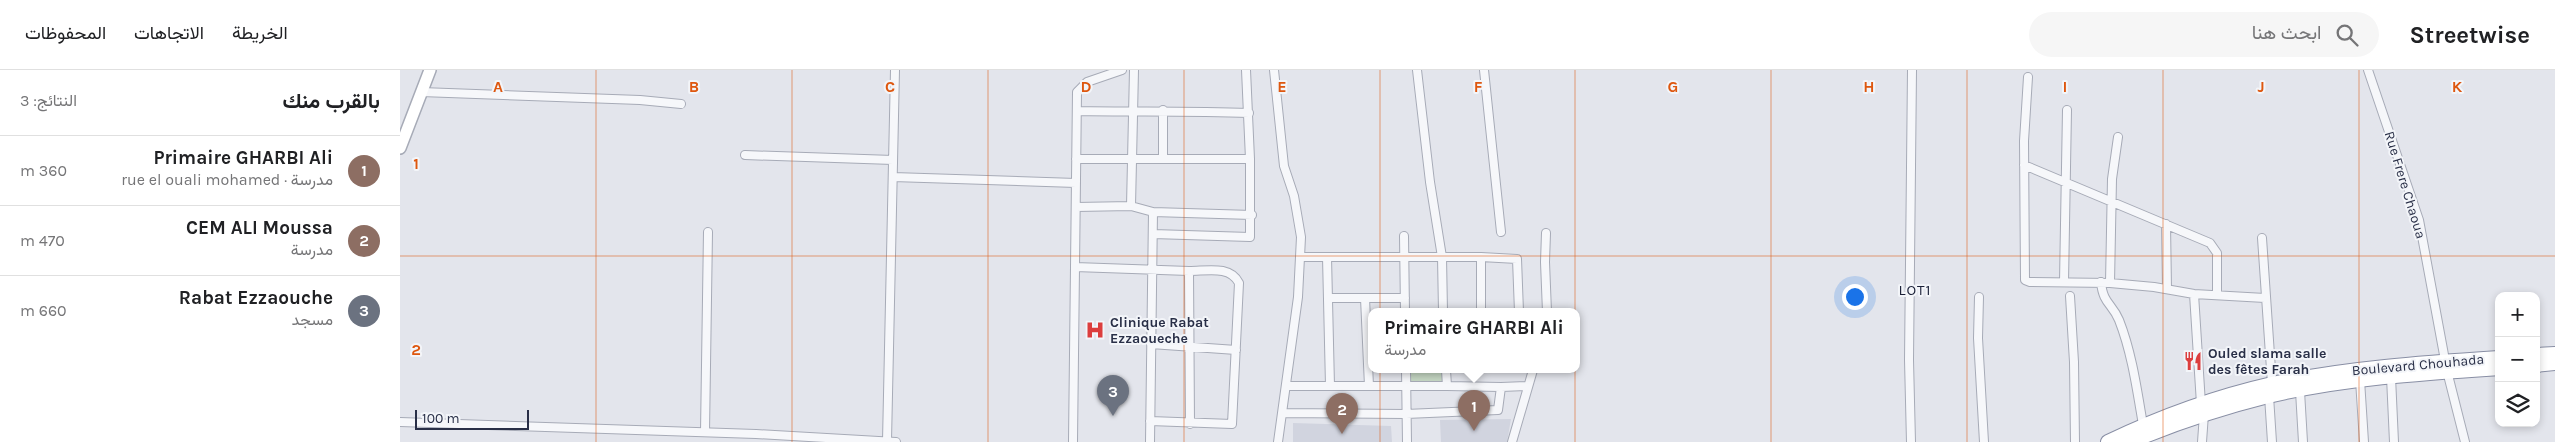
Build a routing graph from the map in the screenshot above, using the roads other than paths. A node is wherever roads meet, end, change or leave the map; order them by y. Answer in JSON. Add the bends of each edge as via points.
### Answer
{"nodes":[{"id":1,"x":430,"y":70,"type":"edge"},
{"id":2,"x":895,"y":70,"type":"edge"},
{"id":3,"x":1122,"y":70,"type":"edge"},
{"id":4,"x":1134,"y":70,"type":"edge"},
{"id":5,"x":1246,"y":70,"type":"edge"},
{"id":6,"x":1274,"y":70,"type":"edge"},
{"id":7,"x":1417,"y":70,"type":"edge"},
{"id":8,"x":1484,"y":70,"type":"edge"},
{"id":9,"x":1912,"y":70,"type":"edge"},
{"id":10,"x":2368,"y":70,"type":"edge"},
{"id":11,"x":2028,"y":77,"type":"dead end"},
{"id":12,"x":421,"y":92,"type":"junction"},
{"id":13,"x":681,"y":104,"type":"dead end"},
{"id":14,"x":1077,"y":110,"type":"junction"},
{"id":15,"x":1163,"y":110,"type":"junction"},
{"id":16,"x":2067,"y":110,"type":"dead end"},
{"id":17,"x":1134,"y":112,"type":"junction"},
{"id":18,"x":1249,"y":113,"type":"junction"},
{"id":19,"x":2118,"y":137,"type":"dead end"},
{"id":20,"x":400,"y":148,"type":"edge"},
{"id":21,"x":745,"y":155,"type":"dead end"},
{"id":22,"x":1076,"y":159,"type":"junction"},
{"id":23,"x":1163,"y":159,"type":"junction"},
{"id":24,"x":1250,"y":159,"type":"junction"},
{"id":25,"x":893,"y":160,"type":"junction"},
{"id":26,"x":1133,"y":161,"type":"junction"},
{"id":27,"x":2024,"y":165,"type":"junction"},
{"id":28,"x":893,"y":176,"type":"junction"},
{"id":29,"x":2065,"y":182,"type":"junction"},
{"id":30,"x":1076,"y":183,"type":"junction"},
{"id":31,"x":2112,"y":201,"type":"junction"},
{"id":32,"x":1131,"y":206,"type":"junction"},
{"id":33,"x":1076,"y":207,"type":"junction"},
{"id":34,"x":1153,"y":212,"type":"junction"},
{"id":35,"x":1252,"y":215,"type":"junction"},
{"id":36,"x":2166,"y":224,"type":"junction"},
{"id":37,"x":708,"y":232,"type":"dead end"},
{"id":38,"x":1501,"y":232,"type":"dead end"},
{"id":39,"x":1546,"y":233,"type":"dead end"},
{"id":40,"x":1153,"y":234,"type":"junction"},
{"id":41,"x":1404,"y":236,"type":"dead end"},
{"id":42,"x":2262,"y":238,"type":"dead end"},
{"id":43,"x":1404,"y":256,"type":"junction"},
{"id":44,"x":1300,"y":257,"type":"junction"},
{"id":45,"x":1327,"y":257,"type":"junction"},
{"id":46,"x":1442,"y":257,"type":"junction"},
{"id":47,"x":1481,"y":257,"type":"junction"},
{"id":48,"x":1075,"y":267,"type":"junction"},
{"id":49,"x":1153,"y":269,"type":"junction"},
{"id":50,"x":1189,"y":271,"type":"junction"},
{"id":51,"x":2064,"y":282,"type":"junction"},
{"id":52,"x":2101,"y":282,"type":"junction"},
{"id":53,"x":2110,"y":283,"type":"junction"},
{"id":54,"x":2167,"y":290,"type":"junction"},
{"id":55,"x":2194,"y":294,"type":"junction"},
{"id":56,"x":2070,"y":296,"type":"dead end"},
{"id":57,"x":2217,"y":296,"type":"junction"},
{"id":58,"x":1328,"y":298,"type":"junction"},
{"id":59,"x":1365,"y":298,"type":"junction"},
{"id":60,"x":1405,"y":298,"type":"junction"},
{"id":61,"x":1979,"y":298,"type":"dead end"},
{"id":62,"x":2264,"y":298,"type":"junction"},
{"id":63,"x":1405,"y":308,"type":"edge"},
{"id":64,"x":1444,"y":308,"type":"edge"},
{"id":65,"x":1481,"y":308,"type":"edge"},
{"id":66,"x":1519,"y":308,"type":"edge"},
{"id":67,"x":1547,"y":308,"type":"edge"},
{"id":68,"x":1152,"y":344,"type":"junction"},
{"id":69,"x":1191,"y":347,"type":"junction"},
{"id":70,"x":1236,"y":350,"type":"junction"},
{"id":71,"x":2555,"y":354,"type":"edge"},
{"id":72,"x":2540,"y":355,"type":"edge"},
{"id":73,"x":2495,"y":359,"type":"edge"},
{"id":74,"x":1368,"y":364,"type":"edge"},
{"id":75,"x":2555,"y":364,"type":"edge"},
{"id":76,"x":2540,"y":365,"type":"edge"},
{"id":77,"x":2446,"y":366,"type":"junction"},
{"id":78,"x":2495,"y":368,"type":"edge"},
{"id":79,"x":1368,"y":373,"type":"edge"},
{"id":80,"x":1406,"y":373,"type":"edge"},
{"id":81,"x":1446,"y":373,"type":"edge"},
{"id":82,"x":1532,"y":373,"type":"edge"},
{"id":83,"x":2391,"y":377,"type":"junction"},
{"id":84,"x":2360,"y":380,"type":"junction"},
{"id":85,"x":1286,"y":386,"type":"junction"},
{"id":86,"x":1330,"y":386,"type":"junction"},
{"id":87,"x":1369,"y":386,"type":"junction"},
{"id":88,"x":1407,"y":386,"type":"junction"},
{"id":89,"x":1447,"y":386,"type":"junction"},
{"id":90,"x":1501,"y":386,"type":"junction"},
{"id":91,"x":1528,"y":386,"type":"junction"},
{"id":92,"x":2270,"y":390,"type":"junction"},
{"id":93,"x":2300,"y":391,"type":"junction"},
{"id":94,"x":2202,"y":409,"type":"junction"},
{"id":95,"x":1282,"y":414,"type":"junction"},
{"id":96,"x":1406,"y":414,"type":"junction"},
{"id":97,"x":1150,"y":421,"type":"junction"},
{"id":98,"x":400,"y":422,"type":"edge"},
{"id":99,"x":1190,"y":424,"type":"junction"},
{"id":100,"x":2143,"y":425,"type":"junction"},
{"id":101,"x":705,"y":432,"type":"junction"},
{"id":102,"x":757,"y":438,"type":"edge"},
{"id":103,"x":887,"y":441,"type":"edge"},
{"id":104,"x":896,"y":442,"type":"edge"},
{"id":105,"x":1073,"y":442,"type":"edge"},
{"id":106,"x":1150,"y":442,"type":"edge"},
{"id":107,"x":1278,"y":442,"type":"edge"},
{"id":108,"x":1407,"y":442,"type":"edge"},
{"id":109,"x":1512,"y":442,"type":"edge"},
{"id":110,"x":1912,"y":442,"type":"edge"},
{"id":111,"x":1984,"y":442,"type":"edge"},
{"id":112,"x":2075,"y":442,"type":"edge"},
{"id":113,"x":2108,"y":442,"type":"edge"},
{"id":114,"x":2130,"y":442,"type":"edge"},
{"id":115,"x":2202,"y":442,"type":"edge"},
{"id":116,"x":2272,"y":442,"type":"edge"},
{"id":117,"x":2303,"y":442,"type":"edge"},
{"id":118,"x":2364,"y":442,"type":"edge"},
{"id":119,"x":2394,"y":442,"type":"edge"},
{"id":120,"x":2465,"y":442,"type":"edge"}],
"edges":[{"from":1,"to":12,"type":"main road"},
{"from":2,"to":25,"type":"street"},
{"from":3,"to":14,"type":"street","via":[[1087,82],[1077,92]]},
{"from":4,"to":17,"type":"street"},
{"from":5,"to":18,"type":"street"},
{"from":6,"to":44,"type":"street","via":[[1279,135],[1297,212]]},
{"from":7,"to":46,"type":"street"},
{"from":8,"to":38,"type":"street"},
{"from":9,"to":110,"type":"street","via":[[1909,360]]},
{"from":10,"to":77,"type":"street","name":"Rue Frere Chaoua","via":[[2418,220]]},
{"from":11,"to":27,"type":"street"},
{"from":12,"to":13,"type":"street"},
{"from":12,"to":20,"type":"main road"},
{"from":14,"to":17,"type":"street"},
{"from":14,"to":22,"type":"street"},
{"from":15,"to":17,"type":"street"},
{"from":15,"to":18,"type":"street"},
{"from":15,"to":23,"type":"street"},
{"from":16,"to":29,"type":"street"},
{"from":17,"to":26,"type":"street"},
{"from":18,"to":24,"type":"street"},
{"from":19,"to":31,"type":"street"},
{"from":21,"to":25,"type":"street"},
{"from":22,"to":26,"type":"street"},
{"from":22,"to":30,"type":"street"},
{"from":23,"to":24,"type":"street"},
{"from":23,"to":26,"type":"street"},
{"from":24,"to":35,"type":"street"},
{"from":25,"to":28,"type":"street"},
{"from":26,"to":32,"type":"street"},
{"from":27,"to":29,"type":"street"},
{"from":27,"to":51,"type":"street","via":[[2025,280]]},
{"from":28,"to":30,"type":"street"},
{"from":28,"to":103,"type":"street"},
{"from":29,"to":31,"type":"street"},
{"from":29,"to":51,"type":"street"},
{"from":30,"to":33,"type":"street"},
{"from":31,"to":36,"type":"street"},
{"from":31,"to":53,"type":"street"},
{"from":32,"to":33,"type":"street"},
{"from":32,"to":34,"type":"street"},
{"from":33,"to":48,"type":"street"},
{"from":34,"to":35,"type":"street"},
{"from":34,"to":40,"type":"street"},
{"from":35,"to":40,"type":"street","via":[[1250,237]]},
{"from":36,"to":54,"type":"street"},
{"from":36,"to":57,"type":"street","via":[[2215,247]]},
{"from":37,"to":101,"type":"street"},
{"from":39,"to":67,"type":"street"},
{"from":40,"to":49,"type":"street"},
{"from":41,"to":43,"type":"street"},
{"from":42,"to":62,"type":"street"},
{"from":43,"to":45,"type":"street"},
{"from":43,"to":46,"type":"street"},
{"from":43,"to":60,"type":"street"},
{"from":44,"to":45,"type":"street"},
{"from":44,"to":85,"type":"street"},
{"from":45,"to":58,"type":"street"},
{"from":46,"to":47,"type":"street"},
{"from":46,"to":64,"type":"street"},
{"from":47,"to":65,"type":"street"},
{"from":47,"to":66,"type":"street","via":[[1517,259]]},
{"from":48,"to":49,"type":"street"},
{"from":48,"to":105,"type":"street"},
{"from":49,"to":50,"type":"street"},
{"from":49,"to":68,"type":"street"},
{"from":50,"to":69,"type":"street"},
{"from":50,"to":70,"type":"street","via":[[1228,271],[1235,275],[1239,283]]},
{"from":51,"to":52,"type":"street"},
{"from":52,"to":53,"type":"street"},
{"from":52,"to":100,"type":"street","via":[[2106,302],[2121,328],[2134,373]]},
{"from":53,"to":54,"type":"street"},
{"from":54,"to":55,"type":"street"},
{"from":55,"to":57,"type":"street"},
{"from":55,"to":94,"type":"street"},
{"from":56,"to":112,"type":"street"},
{"from":57,"to":62,"type":"street"},
{"from":58,"to":59,"type":"street"},
{"from":58,"to":86,"type":"street"},
{"from":59,"to":60,"type":"street"},
{"from":59,"to":74,"type":"street"},
{"from":60,"to":63,"type":"street"},
{"from":61,"to":111,"type":"street"},
{"from":62,"to":92,"type":"street"},
{"from":68,"to":69,"type":"street"},
{"from":68,"to":97,"type":"street"},
{"from":69,"to":70,"type":"street"},
{"from":69,"to":99,"type":"street"},
{"from":70,"to":99,"type":"street","via":[[1232,424]]},
{"from":71,"to":72,"type":"highway"},
{"from":73,"to":77,"type":"highway","name":"Boulevard Chouhada"},
{"from":75,"to":76,"type":"highway"},
{"from":77,"to":78,"type":"highway"},
{"from":77,"to":83,"type":"highway"},
{"from":77,"to":92,"type":"highway","name":"Boulevard Chouhada","via":[[2339,373]]},
{"from":77,"to":120,"type":"street","name":"Rue Frere Chaoua"},
{"from":79,"to":87,"type":"street"},
{"from":80,"to":88,"type":"street"},
{"from":81,"to":89,"type":"street"},
{"from":82,"to":91,"type":"street"},
{"from":83,"to":84,"type":"highway"},
{"from":83,"to":119,"type":"street"},
{"from":84,"to":93,"type":"highway"},
{"from":84,"to":118,"type":"street"},
{"from":85,"to":86,"type":"street"},
{"from":85,"to":95,"type":"street"},
{"from":86,"to":87,"type":"street"},
{"from":87,"to":88,"type":"street"},
{"from":88,"to":89,"type":"street"},
{"from":88,"to":96,"type":"street"},
{"from":89,"to":90,"type":"street"},
{"from":90,"to":91,"type":"street"},
{"from":90,"to":96,"type":"street","via":[[1498,410]]},
{"from":91,"to":109,"type":"street"},
{"from":92,"to":93,"type":"highway"},
{"from":92,"to":94,"type":"highway"},
{"from":92,"to":116,"type":"street"},
{"from":93,"to":117,"type":"street"},
{"from":94,"to":100,"type":"highway"},
{"from":94,"to":114,"type":"highway"},
{"from":94,"to":115,"type":"street"},
{"from":95,"to":96,"type":"street"},
{"from":95,"to":107,"type":"street"},
{"from":96,"to":108,"type":"street"},
{"from":97,"to":99,"type":"street"},
{"from":97,"to":106,"type":"street"},
{"from":98,"to":101,"type":"street"},
{"from":100,"to":113,"type":"highway"},
{"from":101,"to":102,"type":"street"},
{"from":102,"to":103,"type":"street"},
{"from":103,"to":104,"type":"street"}]}
